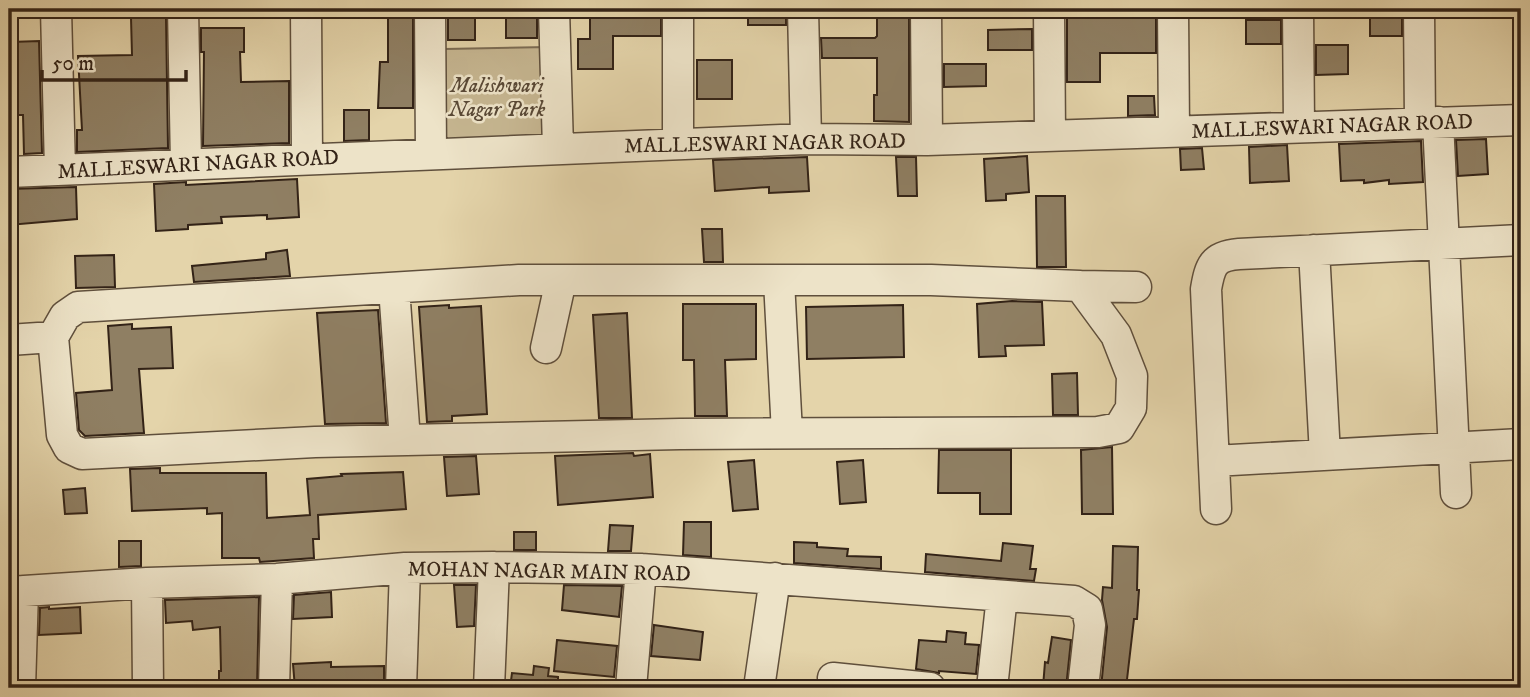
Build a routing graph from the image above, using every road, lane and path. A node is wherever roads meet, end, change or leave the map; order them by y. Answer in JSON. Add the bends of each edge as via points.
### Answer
{"nodes":[{"id":1,"x":56,"y":9,"type":"edge"},
{"id":2,"x":183,"y":9,"type":"edge"},
{"id":3,"x":306,"y":9,"type":"edge"},
{"id":4,"x":430,"y":9,"type":"edge"},
{"id":5,"x":554,"y":9,"type":"edge"},
{"id":6,"x":678,"y":9,"type":"edge"},
{"id":7,"x":803,"y":9,"type":"edge"},
{"id":8,"x":926,"y":9,"type":"edge"},
{"id":9,"x":1049,"y":9,"type":"edge"},
{"id":10,"x":1173,"y":9,"type":"edge"},
{"id":11,"x":1298,"y":9,"type":"edge"},
{"id":12,"x":1419,"y":9,"type":"edge"},
{"id":13,"x":1521,"y":120,"type":"edge"},
{"id":14,"x":1429,"y":122,"type":"junction"},
{"id":15,"x":1299,"y":126,"type":"junction"},
{"id":16,"x":1174,"y":131,"type":"junction"},
{"id":17,"x":1050,"y":135,"type":"junction"},
{"id":18,"x":806,"y":139,"type":"junction"},
{"id":19,"x":927,"y":140,"type":"junction"},
{"id":20,"x":678,"y":144,"type":"junction"},
{"id":21,"x":558,"y":148,"type":"junction"},
{"id":22,"x":431,"y":153,"type":"junction"},
{"id":23,"x":307,"y":158,"type":"junction"},
{"id":24,"x":186,"y":164,"type":"junction"},
{"id":25,"x":60,"y":170,"type":"junction"},
{"id":26,"x":9,"y":172,"type":"edge"},
{"id":27,"x":1521,"y":240,"type":"edge"},
{"id":28,"x":1444,"y":244,"type":"junction"},
{"id":29,"x":1314,"y":250,"type":"junction"},
{"id":30,"x":561,"y":281,"type":"junction"},
{"id":31,"x":779,"y":281,"type":"junction"},
{"id":32,"x":1080,"y":286,"type":"junction"},
{"id":33,"x":1136,"y":287,"type":"dead end"},
{"id":34,"x":394,"y":288,"type":"junction"},
{"id":35,"x":53,"y":337,"type":"junction"},
{"id":36,"x":9,"y":340,"type":"edge"},
{"id":37,"x":547,"y":348,"type":"dead end"},
{"id":38,"x":787,"y":433,"type":"junction"},
{"id":39,"x":405,"y":440,"type":"junction"},
{"id":40,"x":1521,"y":444,"type":"edge"},
{"id":41,"x":1454,"y":447,"type":"junction"},
{"id":42,"x":1325,"y":455,"type":"junction"},
{"id":43,"x":1214,"y":461,"type":"junction"},
{"id":44,"x":1456,"y":493,"type":"dead end"},
{"id":45,"x":1216,"y":509,"type":"dead end"},
{"id":46,"x":494,"y":567,"type":"junction"},
{"id":47,"x":405,"y":568,"type":"junction"},
{"id":48,"x":641,"y":569,"type":"junction"},
{"id":49,"x":775,"y":578,"type":"junction"},
{"id":50,"x":276,"y":579,"type":"junction"},
{"id":51,"x":147,"y":583,"type":"junction"},
{"id":52,"x":16,"y":592,"type":"edge"},
{"id":53,"x":1002,"y":596,"type":"junction"},
{"id":54,"x":849,"y":682,"type":"edge"},
{"id":55,"x":20,"y":688,"type":"edge"},
{"id":56,"x":148,"y":688,"type":"edge"},
{"id":57,"x":274,"y":688,"type":"edge"},
{"id":58,"x":401,"y":688,"type":"edge"},
{"id":59,"x":489,"y":688,"type":"edge"},
{"id":60,"x":631,"y":688,"type":"edge"},
{"id":61,"x":759,"y":688,"type":"edge"},
{"id":62,"x":930,"y":688,"type":"edge"},
{"id":63,"x":992,"y":688,"type":"edge"},
{"id":64,"x":1083,"y":688,"type":"edge"}],
"edges":[{"from":1,"to":25,"type":"street"},
{"from":2,"to":24,"type":"street"},
{"from":3,"to":23,"type":"street"},
{"from":4,"to":22,"type":"street"},
{"from":5,"to":21,"type":"street"},
{"from":6,"to":20,"type":"street"},
{"from":7,"to":18,"type":"street"},
{"from":8,"to":19,"type":"street"},
{"from":9,"to":17,"type":"street"},
{"from":10,"to":16,"type":"street"},
{"from":11,"to":15,"type":"street"},
{"from":12,"to":14,"type":"street"},
{"from":13,"to":14,"type":"street","name":"MALLESWARI NAGAR ROAD"},
{"from":14,"to":15,"type":"street","name":"MALLESWARI NAGAR ROAD"},
{"from":14,"to":28,"type":"street"},
{"from":15,"to":16,"type":"street","name":"MALLESWARI NAGAR ROAD"},
{"from":16,"to":17,"type":"street","name":"MALLESWARI NAGAR ROAD"},
{"from":17,"to":19,"type":"street","name":"MALLESWARI NAGAR ROAD"},
{"from":18,"to":19,"type":"street","name":"MALLESWARI NAGAR ROAD"},
{"from":18,"to":20,"type":"street","name":"MALLESWARI NAGAR ROAD"},
{"from":20,"to":21,"type":"street","name":"MALLESWARI NAGAR ROAD"},
{"from":21,"to":22,"type":"street","name":"MALLESWARI NAGAR ROAD"},
{"from":22,"to":23,"type":"street","name":"MALLESWARI NAGAR ROAD"},
{"from":23,"to":24,"type":"street","name":"MALLESWARI NAGAR ROAD"},
{"from":24,"to":25,"type":"street","name":"MALLESWARI NAGAR ROAD"},
{"from":25,"to":26,"type":"street","name":"MALLESWARI NAGAR ROAD"},
{"from":27,"to":28,"type":"street"},
{"from":28,"to":29,"type":"street"},
{"from":28,"to":41,"type":"street"},
{"from":29,"to":42,"type":"street"},
{"from":29,"to":43,"type":"street","via":[[1228,255],[1210,270],[1207,305]]},
{"from":30,"to":31,"type":"street"},
{"from":30,"to":34,"type":"street"},
{"from":30,"to":37,"type":"street"},
{"from":31,"to":32,"type":"street","via":[[931,280]]},
{"from":31,"to":38,"type":"street"},
{"from":32,"to":33,"type":"street"},
{"from":32,"to":38,"type":"street","via":[[1116,335],[1132,376],[1131,408],[1119,428],[1098,432]]},
{"from":34,"to":35,"type":"street","via":[[78,307],[65,316]]},
{"from":34,"to":39,"type":"street"},
{"from":35,"to":36,"type":"street"},
{"from":35,"to":39,"type":"street","via":[[62,435],[69,448],[82,454]]},
{"from":38,"to":39,"type":"street"},
{"from":40,"to":41,"type":"street"},
{"from":41,"to":42,"type":"street"},
{"from":41,"to":44,"type":"street"},
{"from":42,"to":43,"type":"street"},
{"from":43,"to":45,"type":"street"},
{"from":46,"to":47,"type":"street","name":"MOHAN NAGAR MAIN ROAD"},
{"from":46,"to":48,"type":"street","name":"MOHAN NAGAR MAIN ROAD"},
{"from":46,"to":59,"type":"street"},
{"from":47,"to":50,"type":"street","name":"MOHAN NAGAR MAIN ROAD"},
{"from":47,"to":58,"type":"street"},
{"from":48,"to":49,"type":"street","name":"MOHAN NAGAR MAIN ROAD"},
{"from":48,"to":60,"type":"street"},
{"from":49,"to":53,"type":"street","name":"MOHAN NAGAR MAIN ROAD"},
{"from":49,"to":61,"type":"street"},
{"from":50,"to":51,"type":"street","name":"MOHAN NAGAR MAIN ROAD"},
{"from":50,"to":57,"type":"street"},
{"from":51,"to":52,"type":"street","name":"MOHAN NAGAR MAIN ROAD"},
{"from":51,"to":56,"type":"street"},
{"from":52,"to":55,"type":"street"},
{"from":53,"to":63,"type":"street"},
{"from":53,"to":64,"type":"street","name":"MOHAN NAGAR MAIN ROAD","via":[[1074,601],[1087,609],[1090,625]]},
{"from":54,"to":62,"type":"street"}]}
